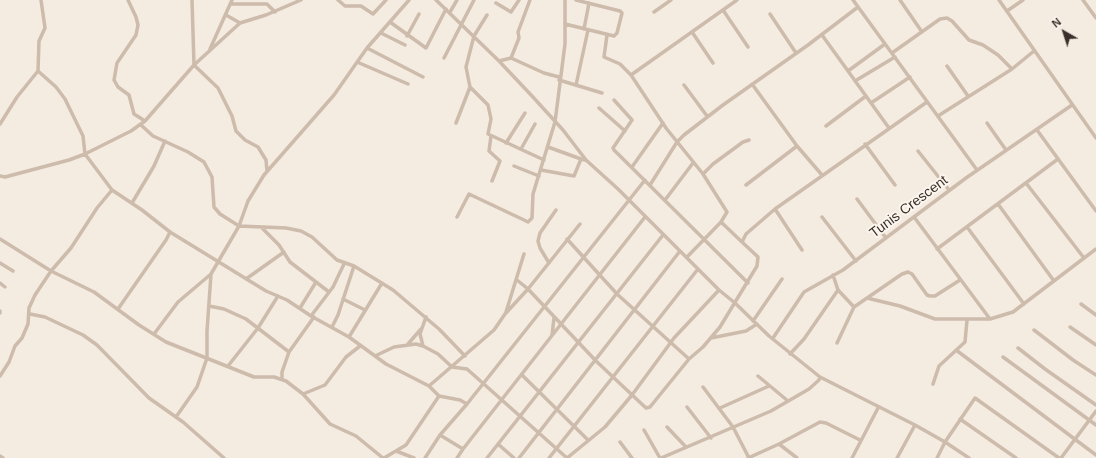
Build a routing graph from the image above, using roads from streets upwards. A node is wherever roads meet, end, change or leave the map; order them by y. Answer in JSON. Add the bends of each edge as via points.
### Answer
{"nodes":[{"id":1,"x":41,"y":0,"type":"edge"},
{"id":2,"x":128,"y":0,"type":"edge"},
{"id":3,"x":192,"y":0,"type":"edge"},
{"id":4,"x":301,"y":0,"type":"edge"},
{"id":5,"x":338,"y":0,"type":"edge"},
{"id":6,"x":386,"y":0,"type":"edge"},
{"id":7,"x":409,"y":0,"type":"edge"},
{"id":8,"x":437,"y":0,"type":"edge"},
{"id":9,"x":457,"y":0,"type":"edge"},
{"id":10,"x":474,"y":0,"type":"edge"},
{"id":11,"x":519,"y":0,"type":"edge"},
{"id":12,"x":530,"y":0,"type":"edge"},
{"id":13,"x":565,"y":0,"type":"edge"},
{"id":14,"x":576,"y":0,"type":"edge"},
{"id":15,"x":671,"y":0,"type":"edge"},
{"id":16,"x":737,"y":0,"type":"edge"},
{"id":17,"x":853,"y":0,"type":"edge"},
{"id":18,"x":900,"y":0,"type":"edge"},
{"id":19,"x":999,"y":0,"type":"edge"},
{"id":20,"x":1023,"y":0,"type":"edge"},
{"id":21,"x":1083,"y":0,"type":"edge"},
{"id":22,"x":231,"y":2,"type":"edge"},
{"id":23,"x":251,"y":2,"type":"edge"},
{"id":24,"x":496,"y":3,"type":"dead end"},
{"id":25,"x":589,"y":3,"type":"junction"},
{"id":26,"x":858,"y":7,"type":"junction"},
{"id":27,"x":446,"y":9,"type":"junction"},
{"id":28,"x":723,"y":10,"type":"junction"},
{"id":29,"x":1007,"y":11,"type":"junction"},
{"id":30,"x":275,"y":12,"type":"junction"},
{"id":31,"x":450,"y":12,"type":"junction"},
{"id":32,"x":654,"y":12,"type":"dead end"},
{"id":33,"x":419,"y":14,"type":"dead end"},
{"id":34,"x":770,"y":14,"type":"dead end"},
{"id":35,"x":226,"y":15,"type":"junction"},
{"id":36,"x":487,"y":15,"type":"dead end"},
{"id":37,"x":1096,"y":18,"type":"edge"},
{"id":38,"x":390,"y":22,"type":"junction"},
{"id":39,"x":460,"y":23,"type":"junction"},
{"id":40,"x":240,"y":24,"type":"junction"},
{"id":41,"x":565,"y":24,"type":"junction"},
{"id":42,"x":586,"y":29,"type":"junction"},
{"id":43,"x":692,"y":32,"type":"junction"},
{"id":44,"x":922,"y":32,"type":"junction"},
{"id":45,"x":381,"y":33,"type":"junction"},
{"id":46,"x":607,"y":35,"type":"junction"},
{"id":47,"x":822,"y":35,"type":"junction"},
{"id":48,"x":408,"y":36,"type":"junction"},
{"id":49,"x":474,"y":36,"type":"junction"},
{"id":50,"x":885,"y":44,"type":"junction"},
{"id":51,"x":405,"y":45,"type":"dead end"},
{"id":52,"x":748,"y":47,"type":"dead end"},
{"id":53,"x":367,"y":48,"type":"junction"},
{"id":54,"x":210,"y":50,"type":"junction"},
{"id":55,"x":1034,"y":51,"type":"junction"},
{"id":56,"x":796,"y":53,"type":"junction"},
{"id":57,"x":894,"y":55,"type":"junction"},
{"id":58,"x":444,"y":58,"type":"dead end"},
{"id":59,"x":511,"y":58,"type":"junction"},
{"id":60,"x":499,"y":61,"type":"junction"},
{"id":61,"x":357,"y":62,"type":"junction"},
{"id":62,"x":713,"y":63,"type":"dead end"},
{"id":63,"x":194,"y":65,"type":"junction"},
{"id":64,"x":947,"y":66,"type":"dead end"},
{"id":65,"x":1012,"y":69,"type":"junction"},
{"id":66,"x":38,"y":71,"type":"junction"},
{"id":67,"x":848,"y":71,"type":"junction"},
{"id":68,"x":631,"y":75,"type":"junction"},
{"id":69,"x":422,"y":77,"type":"dead end"},
{"id":70,"x":910,"y":77,"type":"junction"},
{"id":71,"x":559,"y":78,"type":"junction"},
{"id":72,"x":855,"y":81,"type":"junction"},
{"id":73,"x":408,"y":84,"type":"dead end"},
{"id":74,"x":752,"y":84,"type":"junction"},
{"id":75,"x":576,"y":85,"type":"junction"},
{"id":76,"x":684,"y":85,"type":"dead end"},
{"id":77,"x":470,"y":87,"type":"junction"},
{"id":78,"x":602,"y":93,"type":"dead end"},
{"id":79,"x":866,"y":96,"type":"junction"},
{"id":80,"x":968,"y":96,"type":"junction"},
{"id":81,"x":614,"y":100,"type":"dead end"},
{"id":82,"x":927,"y":102,"type":"junction"},
{"id":83,"x":871,"y":103,"type":"junction"},
{"id":84,"x":1072,"y":105,"type":"junction"},
{"id":85,"x":599,"y":108,"type":"dead end"},
{"id":86,"x":525,"y":113,"type":"dead end"},
{"id":87,"x":707,"y":116,"type":"junction"},
{"id":88,"x":938,"y":116,"type":"junction"},
{"id":89,"x":145,"y":121,"type":"junction"},
{"id":90,"x":555,"y":122,"type":"junction"},
{"id":91,"x":663,"y":122,"type":"junction"},
{"id":92,"x":456,"y":123,"type":"dead end"},
{"id":93,"x":988,"y":123,"type":"dead end"},
{"id":94,"x":0,"y":124,"type":"edge"},
{"id":95,"x":535,"y":124,"type":"dead end"},
{"id":96,"x":141,"y":125,"type":"junction"},
{"id":97,"x":826,"y":126,"type":"dead end"},
{"id":98,"x":889,"y":128,"type":"junction"},
{"id":99,"x":1038,"y":130,"type":"junction"},
{"id":100,"x":625,"y":131,"type":"junction"},
{"id":101,"x":491,"y":136,"type":"junction"},
{"id":102,"x":1096,"y":138,"type":"edge"},
{"id":103,"x":749,"y":140,"type":"dead end"},
{"id":104,"x":165,"y":141,"type":"junction"},
{"id":105,"x":677,"y":142,"type":"junction"},
{"id":106,"x":506,"y":143,"type":"junction"},
{"id":107,"x":865,"y":144,"type":"junction"},
{"id":108,"x":797,"y":146,"type":"junction"},
{"id":109,"x":548,"y":147,"type":"junction"},
{"id":110,"x":521,"y":149,"type":"junction"},
{"id":111,"x":1006,"y":150,"type":"junction"},
{"id":112,"x":918,"y":152,"type":"dead end"},
{"id":113,"x":85,"y":154,"type":"junction"},
{"id":114,"x":581,"y":159,"type":"junction"},
{"id":115,"x":1058,"y":159,"type":"junction"},
{"id":116,"x":544,"y":160,"type":"junction"},
{"id":117,"x":586,"y":160,"type":"junction"},
{"id":118,"x":693,"y":163,"type":"junction"},
{"id":119,"x":514,"y":166,"type":"dead end"},
{"id":120,"x":632,"y":167,"type":"junction"},
{"id":121,"x":541,"y":170,"type":"junction"},
{"id":122,"x":977,"y":170,"type":"junction"},
{"id":123,"x":267,"y":171,"type":"junction"},
{"id":124,"x":703,"y":174,"type":"junction"},
{"id":125,"x":822,"y":175,"type":"junction"},
{"id":126,"x":0,"y":176,"type":"edge"},
{"id":127,"x":538,"y":176,"type":"junction"},
{"id":128,"x":645,"y":180,"type":"junction"},
{"id":129,"x":492,"y":181,"type":"dead end"},
{"id":130,"x":1026,"y":183,"type":"junction"},
{"id":131,"x":650,"y":185,"type":"junction"},
{"id":132,"x":746,"y":185,"type":"dead end"},
{"id":133,"x":895,"y":185,"type":"dead end"},
{"id":134,"x":112,"y":190,"type":"junction"},
{"id":135,"x":949,"y":190,"type":"junction"},
{"id":136,"x":856,"y":199,"type":"dead end"},
{"id":137,"x":630,"y":200,"type":"junction"},
{"id":138,"x":665,"y":200,"type":"junction"},
{"id":139,"x":132,"y":203,"type":"junction"},
{"id":140,"x":998,"y":204,"type":"junction"},
{"id":141,"x":775,"y":209,"type":"junction"},
{"id":142,"x":556,"y":210,"type":"dead end"},
{"id":143,"x":1096,"y":212,"type":"edge"},
{"id":144,"x":457,"y":217,"type":"dead end"},
{"id":145,"x":645,"y":217,"type":"junction"},
{"id":146,"x":822,"y":217,"type":"dead end"},
{"id":147,"x":914,"y":217,"type":"junction"},
{"id":148,"x":721,"y":222,"type":"junction"},
{"id":149,"x":580,"y":224,"type":"dead end"},
{"id":150,"x":239,"y":226,"type":"junction"},
{"id":151,"x":967,"y":227,"type":"junction"},
{"id":152,"x":261,"y":228,"type":"junction"},
{"id":153,"x":170,"y":232,"type":"junction"},
{"id":154,"x":663,"y":235,"type":"junction"},
{"id":155,"x":0,"y":238,"type":"edge"},
{"id":156,"x":886,"y":238,"type":"junction"},
{"id":157,"x":567,"y":239,"type":"junction"},
{"id":158,"x":704,"y":239,"type":"junction"},
{"id":159,"x":742,"y":242,"type":"junction"},
{"id":160,"x":937,"y":249,"type":"junction"},
{"id":161,"x":1096,"y":249,"type":"edge"},
{"id":162,"x":802,"y":250,"type":"dead end"},
{"id":163,"x":680,"y":251,"type":"junction"},
{"id":164,"x":284,"y":252,"type":"junction"},
{"id":165,"x":524,"y":254,"type":"dead end"},
{"id":166,"x":687,"y":257,"type":"junction"},
{"id":167,"x":584,"y":258,"type":"junction"},
{"id":168,"x":1084,"y":258,"type":"junction"},
{"id":169,"x":856,"y":261,"type":"junction"},
{"id":170,"x":218,"y":262,"type":"junction"},
{"id":171,"x":0,"y":263,"type":"edge"},
{"id":172,"x":549,"y":263,"type":"junction"},
{"id":173,"x":344,"y":264,"type":"junction"},
{"id":174,"x":354,"y":266,"type":"junction"},
{"id":175,"x":698,"y":268,"type":"junction"},
{"id":176,"x":14,"y":271,"type":"dead end"},
{"id":177,"x":51,"y":271,"type":"junction"},
{"id":178,"x":211,"y":274,"type":"junction"},
{"id":179,"x":833,"y":275,"type":"junction"},
{"id":180,"x":601,"y":276,"type":"junction"},
{"id":181,"x":246,"y":279,"type":"junction"},
{"id":182,"x":782,"y":279,"type":"dead end"},
{"id":183,"x":517,"y":280,"type":"junction"},
{"id":184,"x":960,"y":280,"type":"junction"},
{"id":185,"x":1054,"y":281,"type":"junction"},
{"id":186,"x":316,"y":282,"type":"junction"},
{"id":187,"x":748,"y":282,"type":"junction"},
{"id":188,"x":0,"y":283,"type":"edge"},
{"id":189,"x":382,"y":283,"type":"junction"},
{"id":190,"x":5,"y":287,"type":"dead end"},
{"id":191,"x":528,"y":289,"type":"junction"},
{"id":192,"x":719,"y":290,"type":"junction"},
{"id":193,"x":838,"y":290,"type":"junction"},
{"id":194,"x":329,"y":292,"type":"junction"},
{"id":195,"x":617,"y":294,"type":"junction"},
{"id":196,"x":278,"y":296,"type":"junction"},
{"id":197,"x":867,"y":298,"type":"junction"},
{"id":198,"x":343,"y":299,"type":"junction"},
{"id":199,"x":735,"y":303,"type":"junction"},
{"id":200,"x":1024,"y":304,"type":"junction"},
{"id":201,"x":1081,"y":304,"type":"dead end"},
{"id":202,"x":209,"y":306,"type":"junction"},
{"id":203,"x":854,"y":307,"type":"junction"},
{"id":204,"x":300,"y":308,"type":"junction"},
{"id":205,"x":545,"y":308,"type":"junction"},
{"id":206,"x":118,"y":309,"type":"junction"},
{"id":207,"x":365,"y":310,"type":"junction"},
{"id":208,"x":635,"y":311,"type":"junction"},
{"id":209,"x":30,"y":314,"type":"junction"},
{"id":210,"x":505,"y":314,"type":"junction"},
{"id":211,"x":1096,"y":315,"type":"edge"},
{"id":212,"x":313,"y":317,"type":"junction"},
{"id":213,"x":426,"y":317,"type":"junction"},
{"id":214,"x":554,"y":318,"type":"junction"},
{"id":215,"x":990,"y":319,"type":"junction"},
{"id":216,"x":967,"y":320,"type":"junction"},
{"id":217,"x":753,"y":321,"type":"junction"},
{"id":218,"x":561,"y":324,"type":"junction"},
{"id":219,"x":757,"y":324,"type":"junction"},
{"id":220,"x":332,"y":327,"type":"junction"},
{"id":221,"x":1070,"y":327,"type":"dead end"},
{"id":222,"x":258,"y":328,"type":"junction"},
{"id":223,"x":421,"y":328,"type":"junction"},
{"id":224,"x":652,"y":328,"type":"junction"},
{"id":225,"x":1034,"y":330,"type":"dead end"},
{"id":226,"x":154,"y":334,"type":"junction"},
{"id":227,"x":552,"y":335,"type":"junction"},
{"id":228,"x":349,"y":336,"type":"junction"},
{"id":229,"x":773,"y":338,"type":"junction"},
{"id":230,"x":710,"y":339,"type":"junction"},
{"id":231,"x":578,"y":343,"type":"junction"},
{"id":232,"x":837,"y":343,"type":"dead end"},
{"id":233,"x":408,"y":344,"type":"junction"},
{"id":234,"x":670,"y":344,"type":"junction"},
{"id":235,"x":1096,"y":345,"type":"edge"},
{"id":236,"x":360,"y":346,"type":"junction"},
{"id":237,"x":424,"y":346,"type":"junction"},
{"id":238,"x":1018,"y":348,"type":"dead end"},
{"id":239,"x":956,"y":350,"type":"junction"},
{"id":240,"x":289,"y":352,"type":"junction"},
{"id":241,"x":792,"y":354,"type":"junction"},
{"id":242,"x":375,"y":356,"type":"junction"},
{"id":243,"x":465,"y":356,"type":"junction"},
{"id":244,"x":1003,"y":357,"type":"dead end"},
{"id":245,"x":208,"y":358,"type":"junction"},
{"id":246,"x":689,"y":359,"type":"junction"},
{"id":247,"x":596,"y":361,"type":"junction"},
{"id":248,"x":228,"y":366,"type":"junction"},
{"id":249,"x":452,"y":367,"type":"junction"},
{"id":250,"x":522,"y":375,"type":"junction"},
{"id":251,"x":1096,"y":375,"type":"edge"},
{"id":252,"x":0,"y":376,"type":"edge"},
{"id":253,"x":758,"y":376,"type":"dead end"},
{"id":254,"x":614,"y":377,"type":"junction"},
{"id":255,"x":820,"y":377,"type":"junction"},
{"id":256,"x":282,"y":379,"type":"junction"},
{"id":257,"x":933,"y":384,"type":"dead end"},
{"id":258,"x":484,"y":385,"type":"junction"},
{"id":259,"x":429,"y":386,"type":"junction"},
{"id":260,"x":769,"y":386,"type":"junction"},
{"id":261,"x":703,"y":387,"type":"dead end"},
{"id":262,"x":539,"y":391,"type":"junction"},
{"id":263,"x":302,"y":394,"type":"junction"},
{"id":264,"x":632,"y":395,"type":"junction"},
{"id":265,"x":439,"y":396,"type":"junction"},
{"id":266,"x":501,"y":400,"type":"junction"},
{"id":267,"x":788,"y":401,"type":"junction"},
{"id":268,"x":467,"y":404,"type":"junction"},
{"id":269,"x":1096,"y":405,"type":"edge"},
{"id":270,"x":687,"y":407,"type":"dead end"},
{"id":271,"x":720,"y":408,"type":"junction"},
{"id":272,"x":878,"y":408,"type":"junction"},
{"id":273,"x":556,"y":409,"type":"junction"},
{"id":274,"x":1096,"y":411,"type":"edge"},
{"id":275,"x":176,"y":417,"type":"junction"},
{"id":276,"x":519,"y":417,"type":"junction"},
{"id":277,"x":960,"y":419,"type":"junction"},
{"id":278,"x":1090,"y":420,"type":"junction"},
{"id":279,"x":915,"y":425,"type":"junction"},
{"id":280,"x":1096,"y":425,"type":"edge"},
{"id":281,"x":573,"y":426,"type":"junction"},
{"id":282,"x":667,"y":427,"type":"dead end"},
{"id":283,"x":733,"y":427,"type":"junction"},
{"id":284,"x":644,"y":430,"type":"dead end"},
{"id":285,"x":538,"y":432,"type":"junction"},
{"id":286,"x":440,"y":435,"type":"junction"},
{"id":287,"x":712,"y":438,"type":"junction"},
{"id":288,"x":1075,"y":439,"type":"junction"},
{"id":289,"x":588,"y":440,"type":"junction"},
{"id":290,"x":860,"y":440,"type":"junction"},
{"id":291,"x":620,"y":442,"type":"dead end"},
{"id":292,"x":946,"y":442,"type":"junction"},
{"id":293,"x":498,"y":444,"type":"junction"},
{"id":294,"x":779,"y":444,"type":"junction"},
{"id":295,"x":686,"y":447,"type":"junction"},
{"id":296,"x":463,"y":449,"type":"junction"},
{"id":297,"x":556,"y":449,"type":"junction"},
{"id":298,"x":396,"y":451,"type":"junction"},
{"id":299,"x":1096,"y":454,"type":"edge"},
{"id":300,"x":224,"y":458,"type":"edge"},
{"id":301,"x":383,"y":458,"type":"edge"},
{"id":302,"x":414,"y":458,"type":"edge"},
{"id":303,"x":425,"y":458,"type":"edge"},
{"id":304,"x":457,"y":458,"type":"edge"},
{"id":305,"x":487,"y":458,"type":"edge"},
{"id":306,"x":514,"y":458,"type":"edge"},
{"id":307,"x":519,"y":458,"type":"edge"},
{"id":308,"x":549,"y":458,"type":"edge"},
{"id":309,"x":567,"y":458,"type":"edge"},
{"id":310,"x":632,"y":458,"type":"edge"},
{"id":311,"x":661,"y":458,"type":"edge"},
{"id":312,"x":748,"y":458,"type":"edge"},
{"id":313,"x":797,"y":458,"type":"edge"},
{"id":314,"x":852,"y":458,"type":"edge"},
{"id":315,"x":897,"y":458,"type":"edge"},
{"id":316,"x":937,"y":458,"type":"edge"},
{"id":317,"x":969,"y":458,"type":"edge"},
{"id":318,"x":1016,"y":458,"type":"edge"},
{"id":319,"x":1060,"y":458,"type":"edge"}],
"edges":[{"from":1,"to":66,"type":"street","via":[[44,28],[39,41]]},
{"from":2,"to":89,"type":"street","via":[[138,25],[136,35],[117,63],[114,80],[118,87],[129,95],[134,114]]},
{"from":3,"to":63,"type":"street"},
{"from":4,"to":30,"type":"street"},
{"from":5,"to":6,"type":"street","via":[[345,6],[361,6],[373,14]]},
{"from":7,"to":38,"type":"street"},
{"from":8,"to":27,"type":"street"},
{"from":9,"to":31,"type":"street"},
{"from":10,"to":39,"type":"street"},
{"from":11,"to":24,"type":"street","via":[[511,12]]},
{"from":12,"to":59,"type":"street"},
{"from":13,"to":41,"type":"street"},
{"from":14,"to":25,"type":"street"},
{"from":15,"to":32,"type":"street"},
{"from":16,"to":28,"type":"street"},
{"from":17,"to":26,"type":"street"},
{"from":18,"to":44,"type":"street"},
{"from":19,"to":29,"type":"street"},
{"from":20,"to":29,"type":"street"},
{"from":21,"to":37,"type":"street"},
{"from":22,"to":23,"type":"street"},
{"from":22,"to":35,"type":"street"},
{"from":23,"to":30,"type":"street","via":[[267,4]]},
{"from":25,"to":42,"type":"street"},
{"from":25,"to":46,"type":"street","via":[[622,13],[616,35]]},
{"from":26,"to":47,"type":"street"},
{"from":26,"to":50,"type":"street"},
{"from":27,"to":31,"type":"street"},
{"from":27,"to":48,"type":"street","via":[[426,48]]},
{"from":28,"to":43,"type":"street"},
{"from":28,"to":52,"type":"street"},
{"from":29,"to":55,"type":"street"},
{"from":30,"to":40,"type":"street"},
{"from":31,"to":39,"type":"street"},
{"from":33,"to":48,"type":"street"},
{"from":34,"to":56,"type":"street"},
{"from":35,"to":40,"type":"street"},
{"from":35,"to":54,"type":"street"},
{"from":36,"to":49,"type":"street"},
{"from":38,"to":45,"type":"street"},
{"from":38,"to":48,"type":"street"},
{"from":39,"to":49,"type":"street"},
{"from":39,"to":58,"type":"street"},
{"from":40,"to":54,"type":"street"},
{"from":41,"to":42,"type":"street"},
{"from":41,"to":71,"type":"street","via":[[565,44]]},
{"from":42,"to":46,"type":"street"},
{"from":42,"to":75,"type":"street"},
{"from":43,"to":62,"type":"street"},
{"from":43,"to":68,"type":"street"},
{"from":44,"to":57,"type":"street"},
{"from":44,"to":65,"type":"street","via":[[940,19],[947,18],[969,40],[998,55]]},
{"from":45,"to":51,"type":"street"},
{"from":45,"to":53,"type":"street"},
{"from":46,"to":68,"type":"street","via":[[604,57],[620,64]]},
{"from":47,"to":56,"type":"street"},
{"from":47,"to":67,"type":"street"},
{"from":49,"to":60,"type":"street"},
{"from":49,"to":77,"type":"street","via":[[466,67]]},
{"from":50,"to":57,"type":"street"},
{"from":50,"to":67,"type":"street"},
{"from":53,"to":61,"type":"street"},
{"from":53,"to":69,"type":"street"},
{"from":54,"to":63,"type":"street"},
{"from":55,"to":65,"type":"street"},
{"from":55,"to":84,"type":"street"},
{"from":56,"to":74,"type":"street"},
{"from":57,"to":70,"type":"street"},
{"from":57,"to":72,"type":"street"},
{"from":59,"to":60,"type":"street"},
{"from":59,"to":71,"type":"street"},
{"from":60,"to":90,"type":"street"},
{"from":61,"to":73,"type":"street"},
{"from":61,"to":123,"type":"street","via":[[334,95]]},
{"from":63,"to":89,"type":"street"},
{"from":63,"to":123,"type":"street","via":[[218,88],[232,116],[236,131],[258,147],[266,160]]},
{"from":64,"to":80,"type":"street"},
{"from":65,"to":80,"type":"street"},
{"from":66,"to":94,"type":"street"},
{"from":66,"to":113,"type":"street","via":[[65,99],[83,136]]},
{"from":67,"to":72,"type":"street"},
{"from":68,"to":91,"type":"street"},
{"from":70,"to":82,"type":"street"},
{"from":70,"to":83,"type":"street"},
{"from":71,"to":75,"type":"street"},
{"from":71,"to":90,"type":"street"},
{"from":72,"to":79,"type":"street"},
{"from":74,"to":87,"type":"street"},
{"from":74,"to":108,"type":"street"},
{"from":75,"to":78,"type":"street"},
{"from":76,"to":87,"type":"street"},
{"from":77,"to":92,"type":"street"},
{"from":77,"to":101,"type":"street","via":[[488,105],[491,119],[488,134]]},
{"from":79,"to":83,"type":"street"},
{"from":79,"to":97,"type":"street"},
{"from":80,"to":88,"type":"street"},
{"from":81,"to":100,"type":"street","via":[[632,120]]},
{"from":82,"to":88,"type":"street"},
{"from":82,"to":98,"type":"street"},
{"from":83,"to":98,"type":"street"},
{"from":84,"to":99,"type":"street","name":"Tunis Crescent"},
{"from":84,"to":102,"type":"street"},
{"from":85,"to":100,"type":"street"},
{"from":86,"to":106,"type":"street"},
{"from":87,"to":105,"type":"street"},
{"from":88,"to":122,"type":"street"},
{"from":89,"to":96,"type":"street"},
{"from":90,"to":109,"type":"street"},
{"from":90,"to":117,"type":"street"},
{"from":91,"to":105,"type":"street"},
{"from":91,"to":120,"type":"street"},
{"from":93,"to":111,"type":"street"},
{"from":95,"to":110,"type":"street"},
{"from":96,"to":104,"type":"street","via":[[153,136]]},
{"from":96,"to":113,"type":"street"},
{"from":98,"to":107,"type":"street"},
{"from":99,"to":111,"type":"street","name":"Tunis Crescent"},
{"from":99,"to":115,"type":"street"},
{"from":100,"to":120,"type":"street","via":[[613,148]]},
{"from":101,"to":106,"type":"street"},
{"from":101,"to":129,"type":"street","via":[[489,151],[500,161]]},
{"from":103,"to":124,"type":"street","via":[[713,164]]},
{"from":104,"to":139,"type":"street","via":[[154,166]]},
{"from":104,"to":150,"type":"street","via":[[204,162],[212,177],[216,211]]},
{"from":105,"to":118,"type":"street"},
{"from":105,"to":131,"type":"street"},
{"from":106,"to":110,"type":"street"},
{"from":107,"to":125,"type":"street"},
{"from":107,"to":133,"type":"street"},
{"from":108,"to":125,"type":"street"},
{"from":108,"to":132,"type":"street"},
{"from":109,"to":114,"type":"street"},
{"from":109,"to":116,"type":"street"},
{"from":110,"to":116,"type":"street"},
{"from":111,"to":122,"type":"street","name":"Tunis Crescent"},
{"from":112,"to":135,"type":"street"},
{"from":113,"to":126,"type":"street","via":[[5,177]]},
{"from":113,"to":134,"type":"street"},
{"from":114,"to":117,"type":"street"},
{"from":114,"to":121,"type":"street","via":[[574,176]]},
{"from":115,"to":130,"type":"street"},
{"from":115,"to":143,"type":"street"},
{"from":116,"to":121,"type":"street"},
{"from":117,"to":137,"type":"street"},
{"from":118,"to":124,"type":"street"},
{"from":118,"to":138,"type":"street"},
{"from":119,"to":127,"type":"street"},
{"from":120,"to":128,"type":"street"},
{"from":121,"to":127,"type":"street"},
{"from":122,"to":135,"type":"street","name":"Tunis Crescent"},
{"from":123,"to":150,"type":"street","via":[[248,201]]},
{"from":124,"to":148,"type":"street","via":[[727,212]]},
{"from":125,"to":141,"type":"street"},
{"from":127,"to":144,"type":"street","via":[[533,194],[532,218],[528,222],[469,194]]},
{"from":128,"to":131,"type":"street"},
{"from":128,"to":137,"type":"street"},
{"from":130,"to":140,"type":"street"},
{"from":130,"to":168,"type":"street"},
{"from":131,"to":138,"type":"street"},
{"from":134,"to":139,"type":"street"},
{"from":134,"to":177,"type":"street","via":[[71,248]]},
{"from":135,"to":147,"type":"street","name":"Tunis Crescent"},
{"from":136,"to":156,"type":"street"},
{"from":137,"to":145,"type":"street"},
{"from":137,"to":167,"type":"street"},
{"from":138,"to":158,"type":"street"},
{"from":139,"to":153,"type":"street"},
{"from":140,"to":151,"type":"street"},
{"from":140,"to":185,"type":"street"},
{"from":141,"to":159,"type":"street","via":[[752,228]]},
{"from":141,"to":162,"type":"street"},
{"from":142,"to":172,"type":"street","via":[[540,233],[538,241]]},
{"from":145,"to":154,"type":"street"},
{"from":145,"to":180,"type":"street"},
{"from":146,"to":169,"type":"street"},
{"from":147,"to":156,"type":"street","name":"Tunis Crescent"},
{"from":147,"to":160,"type":"street"},
{"from":148,"to":158,"type":"street"},
{"from":148,"to":159,"type":"street"},
{"from":149,"to":157,"type":"street"},
{"from":150,"to":152,"type":"street"},
{"from":150,"to":170,"type":"street"},
{"from":151,"to":160,"type":"street"},
{"from":151,"to":200,"type":"street"},
{"from":152,"to":164,"type":"street"},
{"from":152,"to":173,"type":"street","via":[[301,231],[312,236],[336,260]]},
{"from":153,"to":170,"type":"street"},
{"from":153,"to":206,"type":"street"},
{"from":154,"to":163,"type":"street"},
{"from":154,"to":195,"type":"street"},
{"from":155,"to":177,"type":"street"},
{"from":156,"to":169,"type":"street","name":"Tunis Crescent"},
{"from":157,"to":167,"type":"street"},
{"from":157,"to":172,"type":"street"},
{"from":158,"to":166,"type":"street"},
{"from":158,"to":187,"type":"street"},
{"from":159,"to":187,"type":"street","via":[[758,258],[757,266]]},
{"from":160,"to":184,"type":"street"},
{"from":161,"to":168,"type":"street"},
{"from":163,"to":166,"type":"street"},
{"from":163,"to":208,"type":"street"},
{"from":164,"to":181,"type":"street"},
{"from":164,"to":186,"type":"street","via":[[290,262]]},
{"from":165,"to":183,"type":"street"},
{"from":166,"to":175,"type":"street"},
{"from":167,"to":180,"type":"street"},
{"from":167,"to":205,"type":"street"},
{"from":168,"to":185,"type":"street"},
{"from":169,"to":179,"type":"street","name":"Tunis Crescent"},
{"from":170,"to":178,"type":"street"},
{"from":170,"to":181,"type":"street"},
{"from":171,"to":176,"type":"street"},
{"from":172,"to":191,"type":"street"},
{"from":173,"to":174,"type":"street"},
{"from":173,"to":194,"type":"street"},
{"from":174,"to":189,"type":"street"},
{"from":174,"to":198,"type":"street"},
{"from":175,"to":192,"type":"street"},
{"from":175,"to":224,"type":"street"},
{"from":177,"to":206,"type":"street","via":[[94,292]]},
{"from":177,"to":209,"type":"street","via":[[35,295],[29,308]]},
{"from":178,"to":202,"type":"street"},
{"from":178,"to":226,"type":"street","via":[[178,302]]},
{"from":179,"to":193,"type":"street"},
{"from":179,"to":229,"type":"street","name":"Tunis Crescent","via":[[804,292]]},
{"from":180,"to":195,"type":"street"},
{"from":180,"to":218,"type":"street"},
{"from":181,"to":196,"type":"street"},
{"from":182,"to":217,"type":"street"},
{"from":183,"to":191,"type":"street"},
{"from":183,"to":210,"type":"street"},
{"from":184,"to":197,"type":"street","via":[[935,296],[930,296],[908,272]]},
{"from":184,"to":215,"type":"street"},
{"from":185,"to":200,"type":"street"},
{"from":186,"to":194,"type":"street"},
{"from":186,"to":204,"type":"street"},
{"from":187,"to":199,"type":"street"},
{"from":188,"to":190,"type":"street"},
{"from":189,"to":207,"type":"street"},
{"from":189,"to":213,"type":"street"},
{"from":191,"to":205,"type":"street"},
{"from":191,"to":210,"type":"street"},
{"from":192,"to":199,"type":"street"},
{"from":192,"to":234,"type":"street"},
{"from":193,"to":203,"type":"street"},
{"from":193,"to":241,"type":"street"},
{"from":194,"to":212,"type":"street"},
{"from":195,"to":208,"type":"street"},
{"from":195,"to":231,"type":"street"},
{"from":196,"to":204,"type":"street"},
{"from":196,"to":222,"type":"street"},
{"from":197,"to":203,"type":"street"},
{"from":197,"to":216,"type":"street","via":[[900,306],[935,319]]},
{"from":198,"to":207,"type":"street"},
{"from":198,"to":220,"type":"street"},
{"from":199,"to":217,"type":"street"},
{"from":199,"to":230,"type":"street"},
{"from":200,"to":215,"type":"street","via":[[1006,315]]},
{"from":201,"to":211,"type":"street"},
{"from":202,"to":222,"type":"street","via":[[234,312]]},
{"from":202,"to":245,"type":"street"},
{"from":203,"to":232,"type":"street"},
{"from":204,"to":212,"type":"street"},
{"from":205,"to":214,"type":"street"},
{"from":205,"to":258,"type":"street"},
{"from":206,"to":226,"type":"street"},
{"from":207,"to":228,"type":"street"},
{"from":208,"to":224,"type":"street"},
{"from":208,"to":247,"type":"street"},
{"from":209,"to":252,"type":"street","via":[[22,338],[15,346]]},
{"from":209,"to":275,"type":"street","via":[[46,317],[83,335],[97,345],[149,398]]},
{"from":210,"to":243,"type":"street","via":[[494,330]]},
{"from":212,"to":220,"type":"street"},
{"from":212,"to":240,"type":"street"},
{"from":213,"to":223,"type":"street"},
{"from":213,"to":243,"type":"street"},
{"from":214,"to":218,"type":"street"},
{"from":214,"to":227,"type":"street"},
{"from":215,"to":216,"type":"street"},
{"from":216,"to":239,"type":"street","via":[[967,339]]},
{"from":217,"to":219,"type":"street"},
{"from":218,"to":227,"type":"street"},
{"from":218,"to":231,"type":"street"},
{"from":219,"to":229,"type":"street"},
{"from":219,"to":230,"type":"street","via":[[746,330]]},
{"from":220,"to":228,"type":"street"},
{"from":221,"to":235,"type":"street"},
{"from":222,"to":240,"type":"street"},
{"from":222,"to":248,"type":"street"},
{"from":223,"to":233,"type":"street"},
{"from":223,"to":237,"type":"street"},
{"from":224,"to":234,"type":"street"},
{"from":224,"to":254,"type":"street"},
{"from":225,"to":251,"type":"street"},
{"from":226,"to":245,"type":"street","via":[[166,342]]},
{"from":227,"to":250,"type":"street"},
{"from":228,"to":236,"type":"street"},
{"from":229,"to":241,"type":"street"},
{"from":230,"to":246,"type":"street"},
{"from":231,"to":247,"type":"street"},
{"from":231,"to":262,"type":"street"},
{"from":233,"to":237,"type":"street"},
{"from":233,"to":242,"type":"street","via":[[385,350]]},
{"from":234,"to":246,"type":"street"},
{"from":234,"to":264,"type":"street"},
{"from":236,"to":242,"type":"street"},
{"from":236,"to":263,"type":"street","via":[[346,357],[325,385]]},
{"from":237,"to":249,"type":"street"},
{"from":238,"to":269,"type":"street"},
{"from":239,"to":257,"type":"street","via":[[939,366]]},
{"from":239,"to":288,"type":"street"},
{"from":240,"to":256,"type":"street"},
{"from":241,"to":255,"type":"street"},
{"from":242,"to":259,"type":"street"},
{"from":243,"to":249,"type":"street"},
{"from":244,"to":278,"type":"street"},
{"from":245,"to":248,"type":"street"},
{"from":245,"to":275,"type":"street","via":[[197,386]]},
{"from":246,"to":264,"type":"street","via":[[650,407],[646,408]]},
{"from":247,"to":254,"type":"street"},
{"from":247,"to":273,"type":"street"},
{"from":248,"to":256,"type":"street","via":[[254,377]]},
{"from":249,"to":258,"type":"street","via":[[467,369]]},
{"from":249,"to":259,"type":"street"},
{"from":250,"to":262,"type":"street"},
{"from":250,"to":266,"type":"street"},
{"from":253,"to":260,"type":"street"},
{"from":254,"to":264,"type":"street"},
{"from":254,"to":281,"type":"street"},
{"from":255,"to":267,"type":"street","via":[[809,389]]},
{"from":255,"to":272,"type":"street"},
{"from":256,"to":263,"type":"street"},
{"from":258,"to":266,"type":"street"},
{"from":258,"to":268,"type":"street"},
{"from":259,"to":265,"type":"street"},
{"from":260,"to":267,"type":"street"},
{"from":260,"to":271,"type":"street"},
{"from":261,"to":271,"type":"street"},
{"from":262,"to":273,"type":"street"},
{"from":262,"to":276,"type":"street"},
{"from":263,"to":301,"type":"street","via":[[330,424],[356,436]]},
{"from":264,"to":289,"type":"street","via":[[605,427]]},
{"from":265,"to":268,"type":"street"},
{"from":265,"to":298,"type":"street","via":[[406,445]]},
{"from":266,"to":276,"type":"street"},
{"from":266,"to":296,"type":"street"},
{"from":267,"to":283,"type":"street"},
{"from":268,"to":286,"type":"street"},
{"from":270,"to":287,"type":"street"},
{"from":271,"to":283,"type":"street"},
{"from":272,"to":279,"type":"street"},
{"from":272,"to":290,"type":"street"},
{"from":273,"to":281,"type":"street"},
{"from":273,"to":285,"type":"street"},
{"from":274,"to":278,"type":"street"},
{"from":275,"to":300,"type":"street"},
{"from":276,"to":285,"type":"street"},
{"from":276,"to":293,"type":"street"},
{"from":277,"to":292,"type":"street"},
{"from":277,"to":318,"type":"street"},
{"from":277,"to":319,"type":"street","via":[[976,399]]},
{"from":278,"to":280,"type":"street"},
{"from":278,"to":288,"type":"street"},
{"from":279,"to":292,"type":"street"},
{"from":279,"to":315,"type":"street"},
{"from":281,"to":289,"type":"street"},
{"from":281,"to":297,"type":"street"},
{"from":282,"to":295,"type":"street"},
{"from":283,"to":287,"type":"street"},
{"from":283,"to":312,"type":"street"},
{"from":284,"to":311,"type":"street"},
{"from":285,"to":297,"type":"street"},
{"from":285,"to":307,"type":"street"},
{"from":286,"to":296,"type":"street"},
{"from":286,"to":303,"type":"street"},
{"from":287,"to":295,"type":"street"},
{"from":288,"to":299,"type":"street"},
{"from":288,"to":319,"type":"street"},
{"from":289,"to":309,"type":"street"},
{"from":290,"to":294,"type":"street","via":[[820,422]]},
{"from":290,"to":314,"type":"street"},
{"from":291,"to":310,"type":"street"},
{"from":292,"to":316,"type":"street"},
{"from":292,"to":317,"type":"street"},
{"from":293,"to":305,"type":"street"},
{"from":293,"to":306,"type":"street"},
{"from":294,"to":312,"type":"street"},
{"from":294,"to":313,"type":"street"},
{"from":295,"to":311,"type":"street"},
{"from":296,"to":304,"type":"street"},
{"from":297,"to":308,"type":"street"},
{"from":297,"to":309,"type":"street"},
{"from":298,"to":301,"type":"street"},
{"from":298,"to":302,"type":"street"}]}
